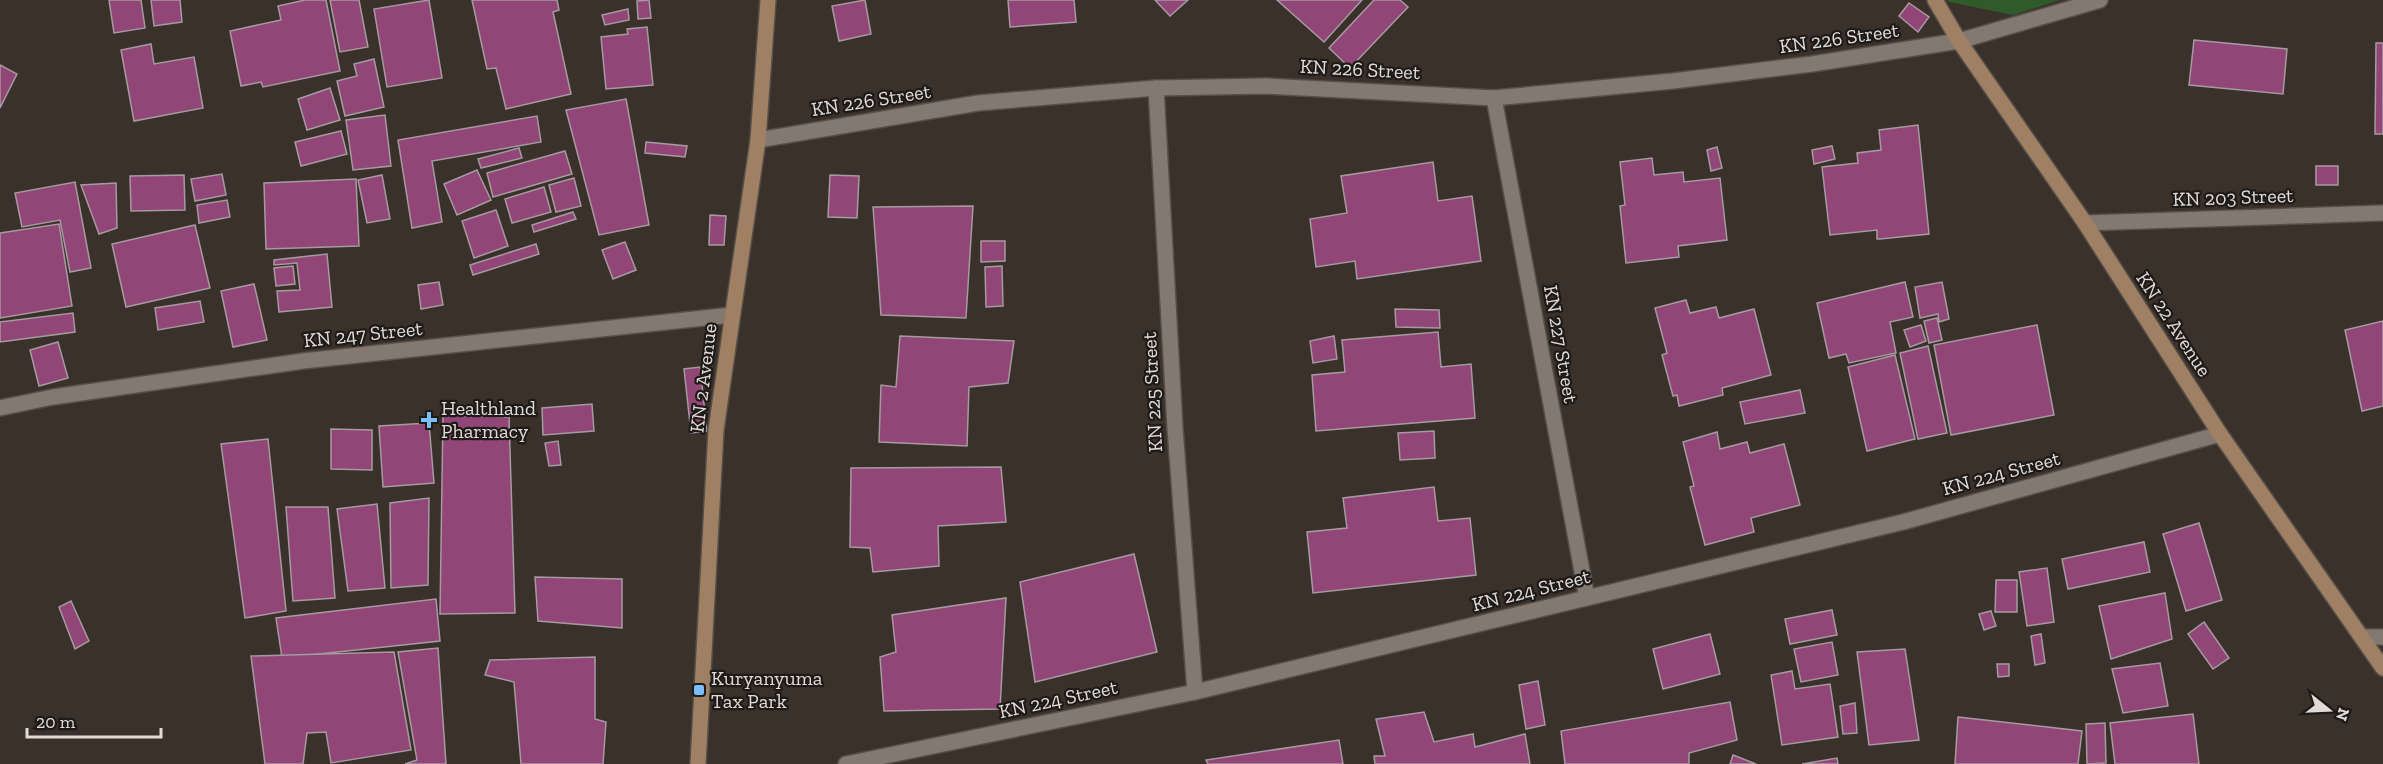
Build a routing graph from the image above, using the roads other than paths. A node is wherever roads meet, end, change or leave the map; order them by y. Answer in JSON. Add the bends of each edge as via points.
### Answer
{"nodes":[{"id":1,"x":768,"y":0,"type":"edge"},
{"id":2,"x":1935,"y":0,"type":"edge"},
{"id":3,"x":2100,"y":0,"type":"edge"},
{"id":4,"x":1959,"y":40,"type":"junction"},
{"id":5,"x":1156,"y":88,"type":"junction"},
{"id":6,"x":1494,"y":98,"type":"junction"},
{"id":7,"x":758,"y":140,"type":"junction"},
{"id":8,"x":2383,"y":213,"type":"edge"},
{"id":9,"x":2085,"y":223,"type":"junction"},
{"id":10,"x":732,"y":315,"type":"junction"},
{"id":11,"x":0,"y":408,"type":"edge"},
{"id":12,"x":2220,"y":434,"type":"junction"},
{"id":13,"x":1587,"y":598,"type":"junction"},
{"id":14,"x":2362,"y":637,"type":"junction"},
{"id":15,"x":2383,"y":637,"type":"edge"},
{"id":16,"x":2383,"y":668,"type":"edge"},
{"id":17,"x":1195,"y":692,"type":"junction"},
{"id":18,"x":698,"y":764,"type":"edge"},
{"id":19,"x":846,"y":764,"type":"edge"}],
"edges":[{"from":1,"to":7,"type":"street","name":"KN 2 Avenue"},
{"from":2,"to":4,"type":"street","name":"KN 22 Avenue"},
{"from":3,"to":4,"type":"street","name":"KN 226 Street"},
{"from":4,"to":6,"type":"street","name":"KN 226 Street","via":[[1812,64]]},
{"from":4,"to":9,"type":"street","name":"KN 22 Avenue"},
{"from":5,"to":6,"type":"street","name":"KN 226 Street","via":[[1267,86]]},
{"from":5,"to":7,"type":"street","name":"KN 226 Street","via":[[978,103]]},
{"from":5,"to":17,"type":"street","name":"KN 225 Street"},
{"from":6,"to":13,"type":"street","name":"KN 227 Street"},
{"from":7,"to":10,"type":"street","name":"KN 2 Avenue"},
{"from":8,"to":9,"type":"street","name":"KN 203 Street"},
{"from":9,"to":12,"type":"street","name":"KN 22 Avenue"},
{"from":10,"to":11,"type":"street","name":"KN 247 Street","via":[[303,361]]},
{"from":10,"to":18,"type":"street","name":"KN 2 Avenue","via":[[716,430]]},
{"from":12,"to":13,"type":"street","name":"KN 224 Street","via":[[1903,522]]},
{"from":12,"to":14,"type":"street","name":"KN 22 Avenue"},
{"from":13,"to":17,"type":"street","name":"KN 224 Street"},
{"from":14,"to":15,"type":"street"},
{"from":14,"to":16,"type":"street","name":"KN 22 Avenue"},
{"from":17,"to":19,"type":"street","name":"KN 224 Street"}]}
